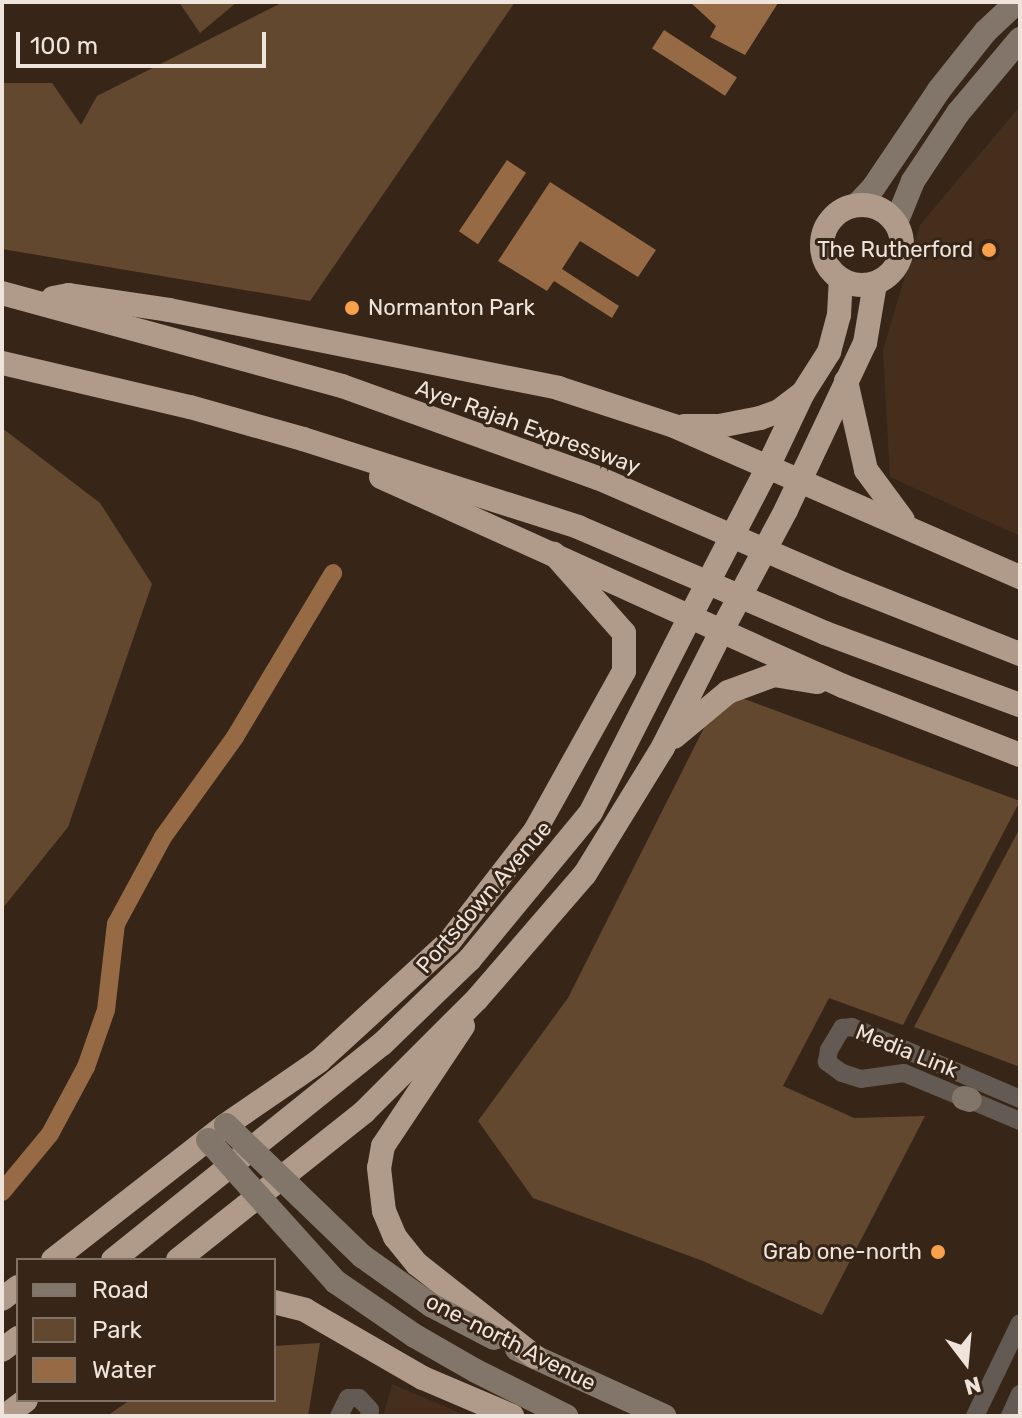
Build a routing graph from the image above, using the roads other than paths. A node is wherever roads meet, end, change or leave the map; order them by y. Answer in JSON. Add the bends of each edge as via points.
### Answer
{"nodes":[{"id":1,"x":1017,"y":2,"type":"edge"},
{"id":2,"x":1020,"y":39,"type":"edge"},
{"id":3,"x":857,"y":205,"type":"junction"},
{"id":4,"x":896,"y":223,"type":"junction"},
{"id":5,"x":841,"y":280,"type":"junction"},
{"id":6,"x":875,"y":284,"type":"junction"},
{"id":7,"x":2,"y":293,"type":"edge"},
{"id":8,"x":39,"y":302,"type":"junction"},
{"id":9,"x":2,"y":363,"type":"edge"},
{"id":10,"x":846,"y":381,"type":"junction"},
{"id":11,"x":803,"y":393,"type":"junction"},
{"id":12,"x":674,"y":426,"type":"junction"},
{"id":13,"x":303,"y":439,"type":"junction"},
{"id":14,"x":767,"y":471,"type":"junction"},
{"id":15,"x":799,"y":483,"type":"junction"},
{"id":16,"x":907,"y":525,"type":"junction"},
{"id":17,"x":554,"y":554,"type":"junction"},
{"id":18,"x":1020,"y":577,"type":"edge"},
{"id":19,"x":690,"y":617,"type":"junction"},
{"id":20,"x":722,"y":630,"type":"junction"},
{"id":21,"x":624,"y":633,"type":"junction"},
{"id":22,"x":1020,"y":654,"type":"edge"},
{"id":23,"x":843,"y":686,"type":"junction"},
{"id":24,"x":1020,"y":705,"type":"edge"},
{"id":25,"x":638,"y":714,"type":"junction"},
{"id":26,"x":663,"y":747,"type":"junction"},
{"id":27,"x":1020,"y":755,"type":"edge"},
{"id":28,"x":477,"y":999,"type":"junction"},
{"id":29,"x":1020,"y":1099,"type":"edge"},
{"id":30,"x":1020,"y":1121,"type":"edge"},
{"id":31,"x":217,"y":1133,"type":"junction"},
{"id":32,"x":56,"y":1258,"type":"edge"},
{"id":33,"x":115,"y":1258,"type":"edge"},
{"id":34,"x":181,"y":1258,"type":"edge"},
{"id":35,"x":276,"y":1303,"type":"edge"},
{"id":36,"x":1020,"y":1323,"type":"edge"},
{"id":37,"x":535,"y":1357,"type":"junction"},
{"id":38,"x":1020,"y":1394,"type":"edge"},
{"id":39,"x":23,"y":1402,"type":"edge"},
{"id":40,"x":5,"y":1416,"type":"edge"},
{"id":41,"x":339,"y":1416,"type":"edge"},
{"id":42,"x":369,"y":1416,"type":"edge"},
{"id":43,"x":512,"y":1416,"type":"edge"},
{"id":44,"x":566,"y":1416,"type":"edge"},
{"id":45,"x":664,"y":1416,"type":"edge"},
{"id":46,"x":975,"y":1416,"type":"edge"},
{"id":47,"x":1010,"y":1416,"type":"edge"}],
"edges":[{"from":1,"to":3,"type":"street","via":[[939,90]]},
{"from":2,"to":4,"type":"street","via":[[958,113],[913,181]]},
{"from":3,"to":4,"type":"highway","via":[[873,205]]},
{"from":3,"to":5,"type":"highway","via":[[846,208],[824,233],[822,249]]},
{"from":4,"to":6,"type":"highway","via":[[899,254],[888,275]]},
{"from":5,"to":6,"type":"highway","via":[[855,286]]},
{"from":5,"to":11,"type":"highway","via":[[829,352]]},
{"from":6,"to":10,"type":"highway","via":[[865,343]]},
{"from":7,"to":8,"type":"highway","name":"Ayer Rajah Expressway"},
{"from":8,"to":12,"type":"highway","via":[[69,295],[326,339],[558,388]]},
{"from":8,"to":22,"type":"highway","name":"Ayer Rajah Expressway","via":[[356,391],[598,478]]},
{"from":9,"to":13,"type":"highway"},
{"from":10,"to":15,"type":"highway"},
{"from":10,"to":16,"type":"highway","via":[[866,470]]},
{"from":11,"to":12,"type":"highway","via":[[760,418],[719,426]]},
{"from":11,"to":14,"type":"highway"},
{"from":12,"to":14,"type":"highway"},
{"from":13,"to":17,"type":"highway"},
{"from":13,"to":24,"type":"highway","via":[[578,527],[825,633]]},
{"from":14,"to":15,"type":"highway"},
{"from":14,"to":19,"type":"highway","name":"Portsdown Avenue","bridge":true},
{"from":15,"to":16,"type":"highway"},
{"from":15,"to":20,"type":"highway","bridge":true},
{"from":16,"to":18,"type":"highway"},
{"from":17,"to":19,"type":"highway"},
{"from":17,"to":21,"type":"highway"},
{"from":19,"to":20,"type":"highway"},
{"from":19,"to":25,"type":"highway","name":"Portsdown Avenue"},
{"from":20,"to":23,"type":"highway"},
{"from":20,"to":26,"type":"highway"},
{"from":21,"to":25,"type":"highway","via":[[638,668]]},
{"from":21,"to":31,"type":"highway","via":[[624,671],[535,831],[449,942],[319,1061]]},
{"from":23,"to":26,"type":"highway","via":[[774,675],[728,692]]},
{"from":23,"to":27,"type":"highway"},
{"from":25,"to":33,"type":"highway","name":"Portsdown Avenue","via":[[591,812],[470,959],[382,1044]]},
{"from":26,"to":28,"type":"highway","via":[[585,874]]},
{"from":28,"to":34,"type":"highway","via":[[364,1112]]},
{"from":28,"to":37,"type":"highway","via":[[459,1035],[383,1146],[379,1168],[384,1211],[395,1237],[417,1264]]},
{"from":29,"to":30,"type":"street","name":"Media Link","via":[[852,1027],[842,1028],[829,1050],[827,1062],[842,1073],[861,1079],[904,1073]]},
{"from":31,"to":32,"type":"highway"},
{"from":31,"to":37,"type":"street","name":"one-north Avenue","bridge":true,"via":[[362,1256],[431,1305]]},
{"from":31,"to":44,"type":"street","name":"one-north Avenue","bridge":true,"via":[[336,1282],[415,1336]]},
{"from":35,"to":43,"type":"highway","via":[[305,1310],[423,1378]]},
{"from":36,"to":46,"type":"street"},
{"from":37,"to":45,"type":"street","name":"one-north Avenue"},
{"from":38,"to":47,"type":"street"},
{"from":39,"to":40,"type":"highway"},
{"from":41,"to":42,"type":"street","via":[[348,1398],[359,1398]]}]}
